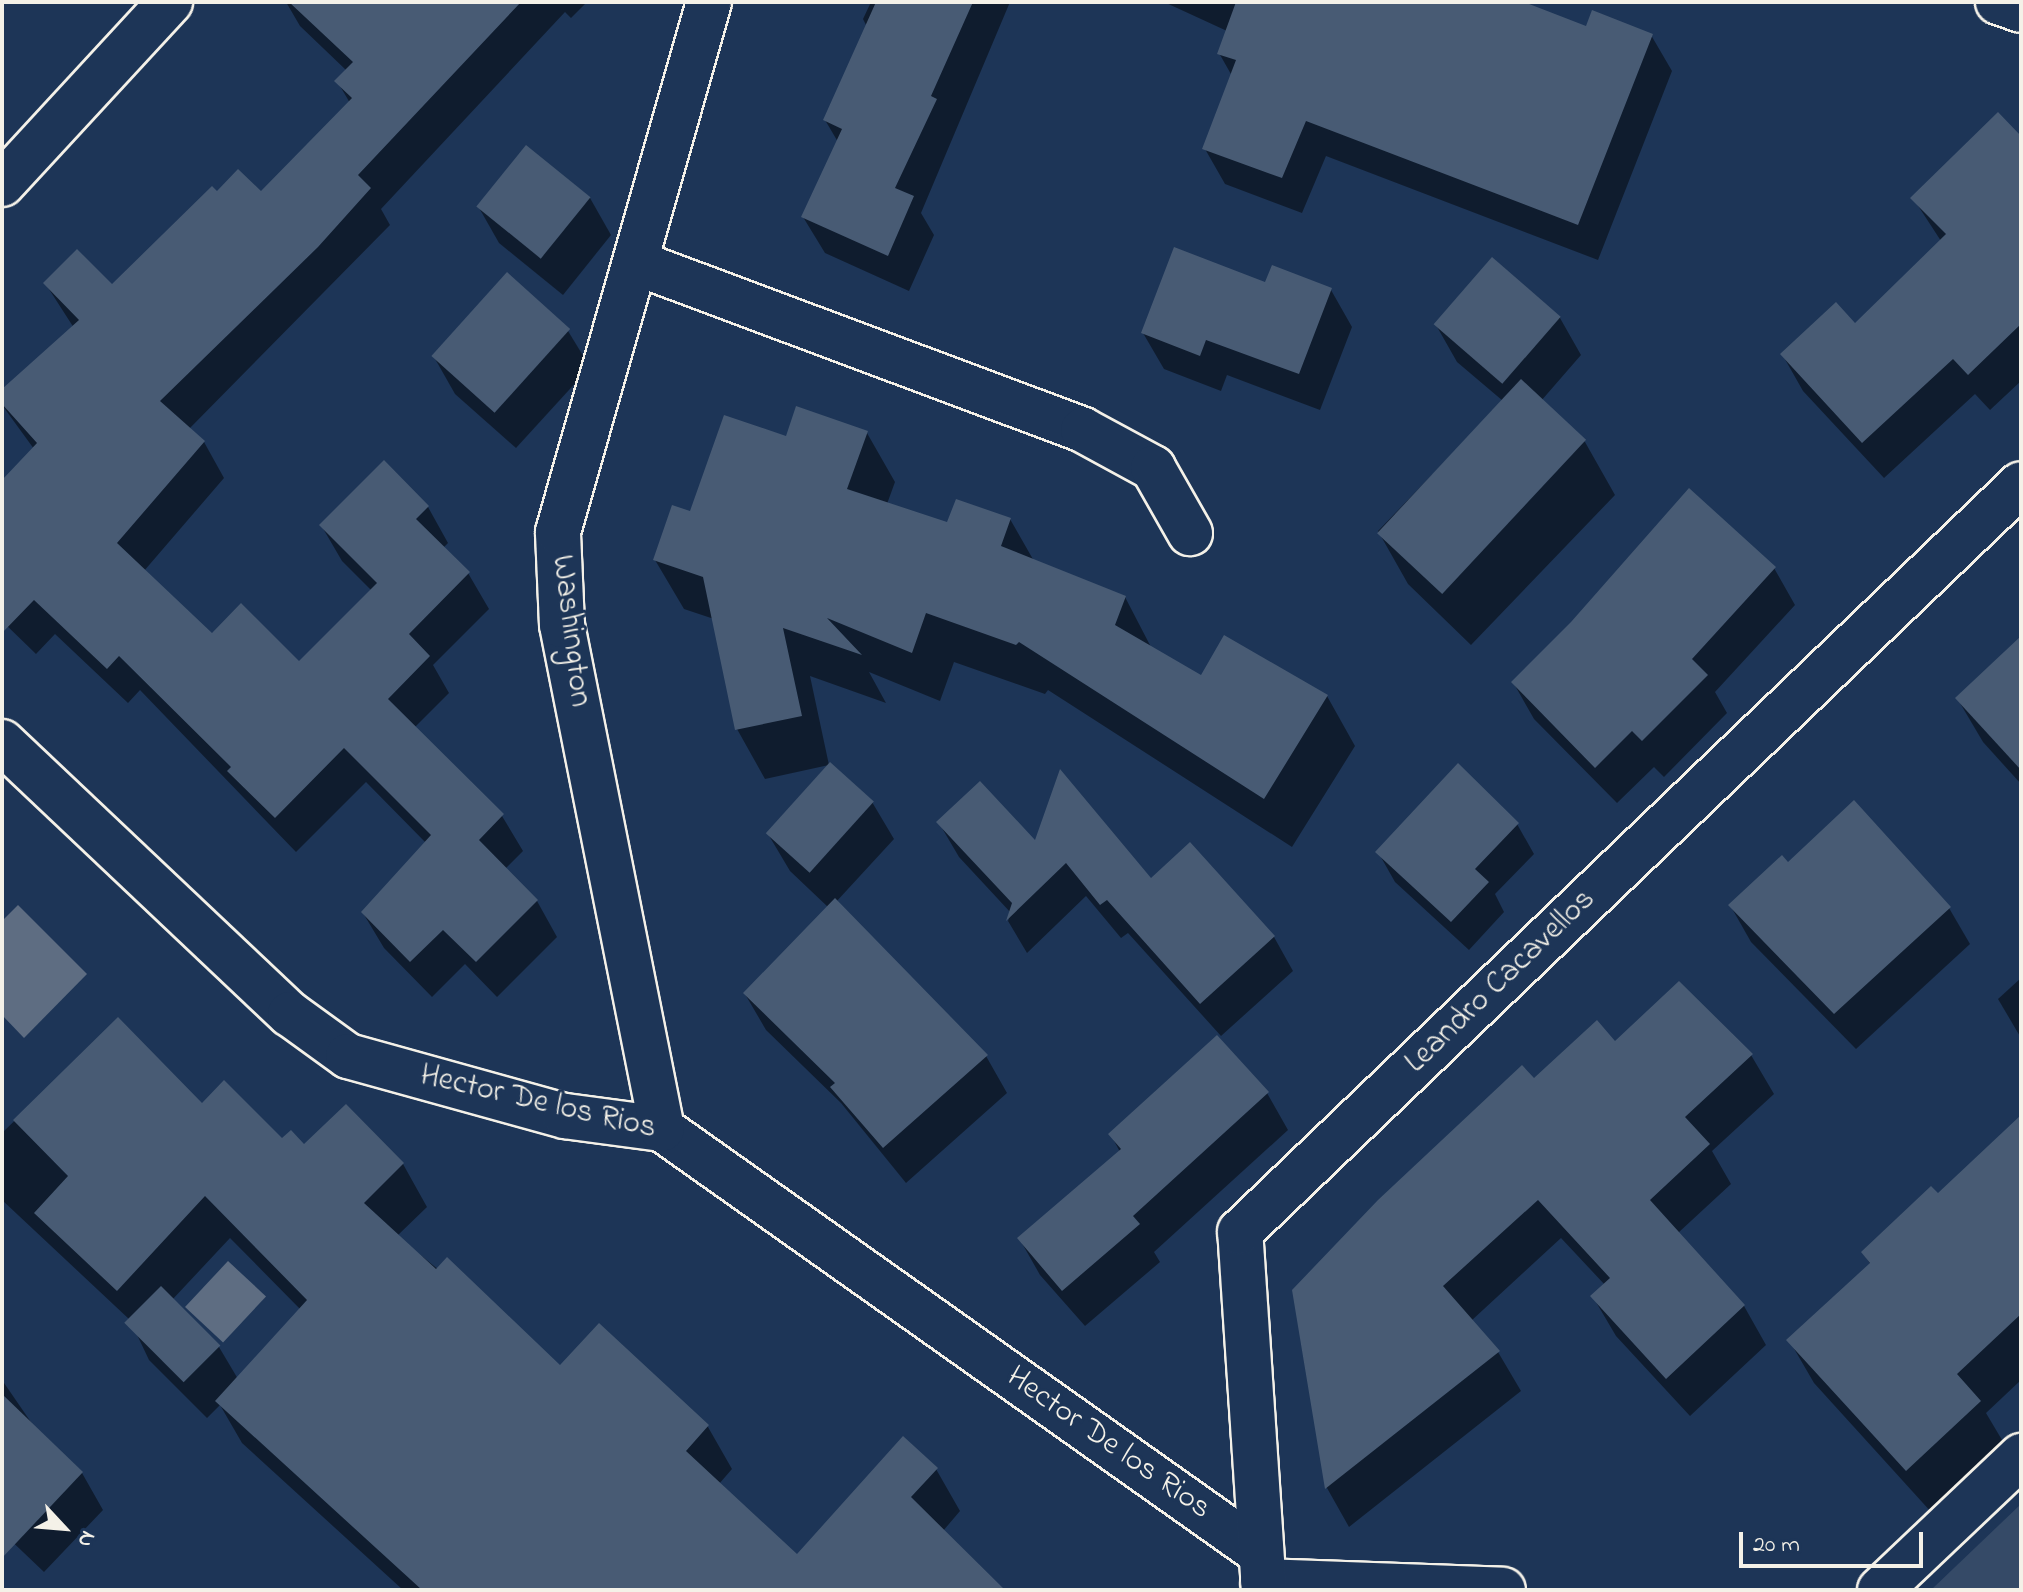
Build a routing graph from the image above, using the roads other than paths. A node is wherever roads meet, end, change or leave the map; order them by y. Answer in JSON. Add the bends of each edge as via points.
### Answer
{"nodes":[{"id":1,"x":170,"y":2,"type":"edge"},
{"id":2,"x":709,"y":2,"type":"edge"},
{"id":3,"x":1998,"y":2,"type":"edge"},
{"id":4,"x":2021,"y":10,"type":"edge"},
{"id":5,"x":2,"y":184,"type":"edge"},
{"id":6,"x":637,"y":263,"type":"junction"},
{"id":7,"x":2021,"y":484,"type":"edge"},
{"id":8,"x":1190,"y":533,"type":"dead end"},
{"id":9,"x":2,"y":742,"type":"edge"},
{"id":10,"x":662,"y":1129,"type":"junction"},
{"id":11,"x":2021,"y":1456,"type":"edge"},
{"id":12,"x":1262,"y":1574,"type":"edge"},
{"id":13,"x":1503,"y":1590,"type":"edge"},
{"id":14,"x":1880,"y":1590,"type":"edge"}],
"edges":[{"from":1,"to":5,"type":"street"},
{"from":2,"to":6,"type":"street","name":"Washington"},
{"from":3,"to":4,"type":"street"},
{"from":6,"to":8,"type":"street","via":[[1083,430],[1153,468]]},
{"from":6,"to":10,"type":"street","name":"Washington","via":[[558,532],[562,625]]},
{"from":7,"to":12,"type":"street","name":"Leandro Cacavellos","via":[[1240,1232]]},
{"from":9,"to":10,"type":"street","name":"Hector De los Rios","via":[[290,1014],[348,1056],[565,1116]]},
{"from":10,"to":12,"type":"street","name":"Hector De los Rios"},
{"from":11,"to":14,"type":"street"},
{"from":12,"to":13,"type":"street"}]}
